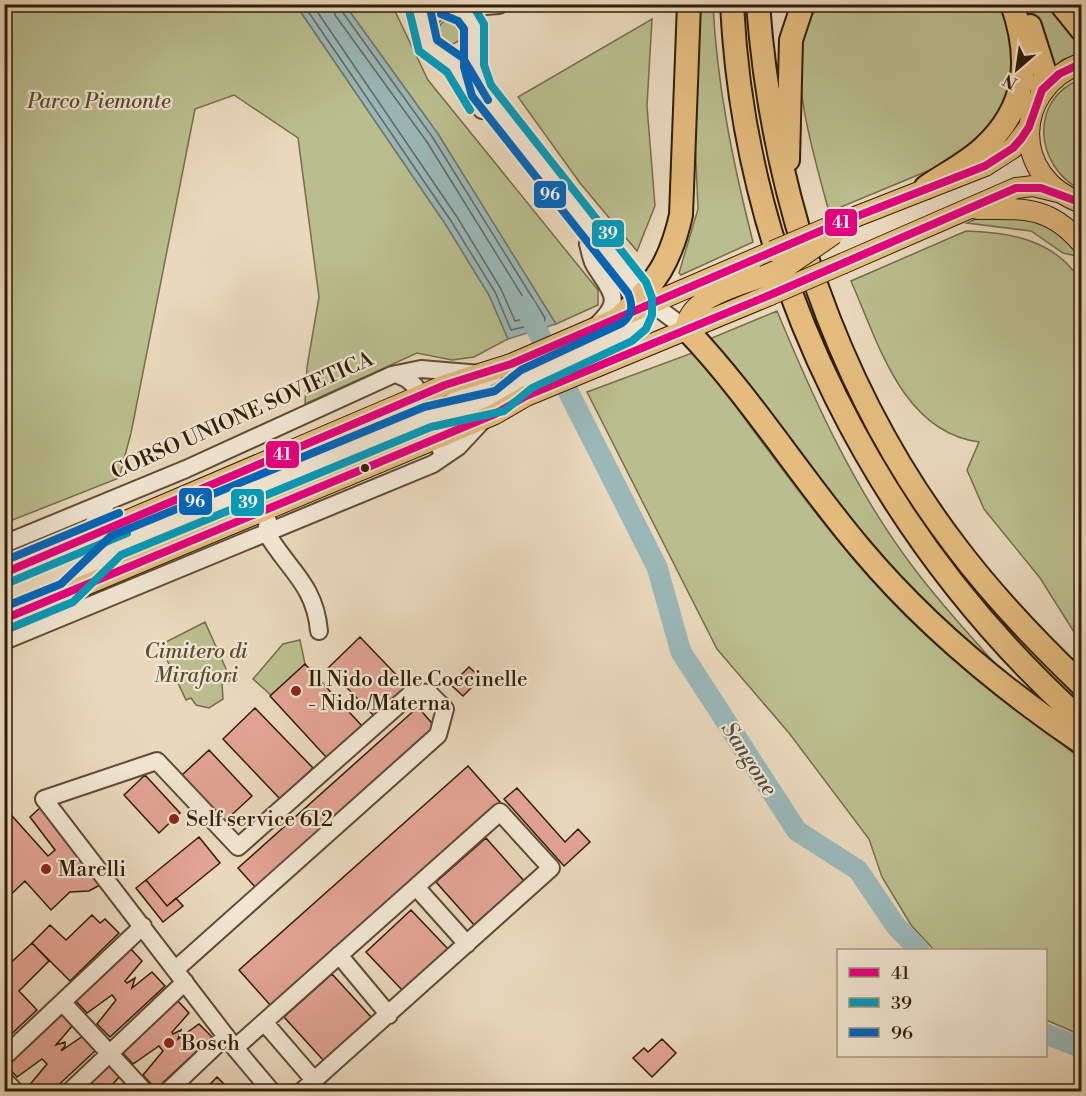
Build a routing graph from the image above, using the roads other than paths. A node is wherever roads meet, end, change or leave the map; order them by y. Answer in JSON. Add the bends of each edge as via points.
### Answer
{"nodes":[{"id":1,"x":418,"y":4,"type":"edge"},
{"id":2,"x":689,"y":4,"type":"edge"},
{"id":3,"x":732,"y":4,"type":"edge"},
{"id":4,"x":759,"y":4,"type":"edge"},
{"id":5,"x":803,"y":4,"type":"edge"},
{"id":6,"x":1015,"y":4,"type":"edge"},
{"id":7,"x":1061,"y":4,"type":"edge"},
{"id":8,"x":500,"y":5,"type":"edge"},
{"id":9,"x":450,"y":7,"type":"edge"},
{"id":10,"x":425,"y":30,"type":"junction"},
{"id":11,"x":1082,"y":30,"type":"edge"},
{"id":12,"x":475,"y":38,"type":"junction"},
{"id":13,"x":441,"y":56,"type":"junction"},
{"id":14,"x":1082,"y":63,"type":"edge"},
{"id":15,"x":1042,"y":90,"type":"junction"},
{"id":16,"x":1029,"y":128,"type":"junction"},
{"id":17,"x":786,"y":185,"type":"junction"},
{"id":18,"x":926,"y":187,"type":"junction"},
{"id":19,"x":1069,"y":197,"type":"edge"},
{"id":20,"x":966,"y":209,"type":"junction"},
{"id":21,"x":1082,"y":219,"type":"edge"},
{"id":22,"x":588,"y":244,"type":"junction"},
{"id":23,"x":1082,"y":244,"type":"edge"},
{"id":24,"x":761,"y":266,"type":"junction"},
{"id":25,"x":641,"y":292,"type":"junction"},
{"id":26,"x":622,"y":315,"type":"joint"},
{"id":27,"x":686,"y":328,"type":"junction"},
{"id":28,"x":592,"y":329,"type":"junction"},
{"id":29,"x":565,"y":360,"type":"junction"},
{"id":30,"x":396,"y":374,"type":"junction"},
{"id":31,"x":482,"y":374,"type":"junction"},
{"id":32,"x":524,"y":378,"type":"junction"},
{"id":33,"x":420,"y":397,"type":"junction"},
{"id":34,"x":428,"y":417,"type":"junction"},
{"id":35,"x":485,"y":418,"type":"junction"},
{"id":36,"x":437,"y":438,"type":"junction"},
{"id":37,"x":437,"y":462,"type":"junction"},
{"id":38,"x":108,"y":501,"type":"junction"},
{"id":39,"x":272,"y":506,"type":"junction"},
{"id":40,"x":266,"y":532,"type":"junction"},
{"id":41,"x":84,"y":540,"type":"junction"},
{"id":42,"x":186,"y":542,"type":"junction"},
{"id":43,"x":4,"y":544,"type":"edge"},
{"id":44,"x":115,"y":546,"type":"junction"},
{"id":45,"x":61,"y":550,"type":"junction"},
{"id":46,"x":178,"y":568,"type":"junction"},
{"id":47,"x":4,"y":573,"type":"edge"},
{"id":48,"x":67,"y":592,"type":"junction"},
{"id":49,"x":4,"y":619,"type":"edge"},
{"id":50,"x":319,"y":631,"type":"dead end"},
{"id":51,"x":4,"y":641,"type":"edge"},
{"id":52,"x":1082,"y":685,"type":"edge"},
{"id":53,"x":1082,"y":721,"type":"edge"},
{"id":54,"x":1082,"y":743,"type":"edge"},
{"id":55,"x":416,"y":887,"type":"junction"},
{"id":56,"x":143,"y":926,"type":"junction"},
{"id":57,"x":467,"y":944,"type":"junction"},
{"id":58,"x":339,"y":955,"type":"junction"},
{"id":59,"x":181,"y":976,"type":"junction"},
{"id":60,"x":63,"y":1003,"type":"junction"},
{"id":61,"x":389,"y":1015,"type":"junction"},
{"id":62,"x":264,"y":1022,"type":"junction"},
{"id":63,"x":236,"y":1041,"type":"junction"},
{"id":64,"x":110,"y":1053,"type":"junction"},
{"id":65,"x":4,"y":1057,"type":"edge"},
{"id":66,"x":4,"y":1080,"type":"edge"},
{"id":67,"x":314,"y":1080,"type":"junction"},
{"id":68,"x":16,"y":1092,"type":"edge"},
{"id":69,"x":69,"y":1092,"type":"edge"},
{"id":70,"x":144,"y":1092,"type":"edge"},
{"id":71,"x":167,"y":1092,"type":"edge"},
{"id":72,"x":272,"y":1092,"type":"edge"},
{"id":73,"x":301,"y":1092,"type":"edge"}],
"edges":[{"from":1,"to":10,"type":"street"},
{"from":2,"to":25,"type":"highway","via":[[681,215],[661,273]]},
{"from":3,"to":53,"type":"highway","via":[[740,84],[759,190],[787,281],[828,383],[879,477],[952,585],[1024,667]]},
{"from":4,"to":17,"type":"highway","via":[[767,92]]},
{"from":5,"to":17,"type":"highway","via":[[791,40]]},
{"from":6,"to":15,"type":"highway","via":[[1024,13],[1040,52],[1045,73]]},
{"from":6,"to":18,"type":"highway","via":[[1025,57],[1013,108],[981,150]]},
{"from":7,"to":11,"type":"highway"},
{"from":8,"to":9,"type":"street"},
{"from":8,"to":12,"type":"street"},
{"from":9,"to":10,"type":"street","via":[[432,14]]},
{"from":9,"to":12,"type":"street","via":[[471,18]]},
{"from":10,"to":13,"type":"street","via":[[428,46]]},
{"from":12,"to":13,"type":"street","via":[[464,54]]},
{"from":12,"to":25,"type":"street","via":[[474,66],[481,90]]},
{"from":13,"to":22,"type":"street","via":[[459,70],[475,101]]},
{"from":14,"to":15,"type":"main road","via":[[1059,74]]},
{"from":15,"to":16,"type":"main road"},
{"from":16,"to":18,"type":"main road","via":[[1013,148],[985,166]]},
{"from":16,"to":19,"type":"main road","via":[[1034,161],[1047,182]]},
{"from":17,"to":52,"type":"highway","via":[[826,312],[893,449],[952,542],[984,583]]},
{"from":18,"to":24,"type":"main road","bridge":true,"via":[[856,216]]},
{"from":19,"to":20,"type":"main road","via":[[1024,186]]},
{"from":19,"to":21,"type":"main road"},
{"from":20,"to":23,"type":"main road","via":[[1040,212],[1061,224]]},
{"from":20,"to":27,"type":"main road","bridge":true},
{"from":22,"to":25,"type":"street","via":[[619,280]]},
{"from":22,"to":28,"type":"street","via":[[594,265],[614,297],[608,313]]},
{"from":24,"to":25,"type":"main road","via":[[677,291]]},
{"from":24,"to":27,"type":"main road","via":[[699,304]]},
{"from":25,"to":26,"type":"highway"},
{"from":25,"to":27,"type":"street"},
{"from":25,"to":29,"type":"street","via":[[640,320],[632,329]]},
{"from":26,"to":28,"type":"main road","name":"CORSO UNIONE SOVIETICA"},
{"from":27,"to":29,"type":"main road"},
{"from":27,"to":54,"type":"highway","via":[[753,405],[861,549],[900,591],[992,676]]},
{"from":28,"to":29,"type":"main road","name":"CORSO UNIONE SOVIETICA"},
{"from":29,"to":32,"type":"main road","name":"CORSO UNIONE SOVIETICA"},
{"from":29,"to":32,"type":"main road","name":"CORSO UNIONE SOVIETICA"},
{"from":30,"to":31,"type":"street","name":"CORSO UNIONE SOVIETICA","via":[[421,369]]},
{"from":30,"to":33,"type":"street","name":"CORSO UNIONE SOVIETICA","via":[[411,382]]},
{"from":30,"to":38,"type":"street","name":"CORSO UNIONE SOVIETICA"},
{"from":31,"to":32,"type":"main road","name":"CORSO UNIONE SOVIETICA"},
{"from":31,"to":33,"type":"main road","name":"CORSO UNIONE SOVIETICA"},
{"from":32,"to":34,"type":"street"},
{"from":32,"to":34,"type":"street","via":[[500,401]]},
{"from":32,"to":35,"type":"main road","name":"CORSO UNIONE SOVIETICA"},
{"from":33,"to":34,"type":"street","name":"CORSO UNIONE SOVIETICA"},
{"from":33,"to":41,"type":"main road","name":"CORSO UNIONE SOVIETICA"},
{"from":34,"to":36,"type":"street","name":"CORSO UNIONE SOVIETICA"},
{"from":34,"to":44,"type":"street"},
{"from":35,"to":36,"type":"main road","name":"CORSO UNIONE SOVIETICA"},
{"from":35,"to":37,"type":"street","name":"CORSO UNIONE SOVIETICA","via":[[458,447]]},
{"from":36,"to":37,"type":"street","name":"CORSO UNIONE SOVIETICA","via":[[441,448]]},
{"from":36,"to":39,"type":"main road","name":"CORSO UNIONE SOVIETICA"},
{"from":37,"to":40,"type":"street","name":"CORSO UNIONE SOVIETICA"},
{"from":38,"to":41,"type":"street","name":"CORSO UNIONE SOVIETICA"},
{"from":38,"to":43,"type":"street","name":"CORSO UNIONE SOVIETICA"},
{"from":39,"to":40,"type":"street"},
{"from":39,"to":42,"type":"main road","name":"CORSO UNIONE SOVIETICA"},
{"from":40,"to":46,"type":"street","name":"CORSO UNIONE SOVIETICA"},
{"from":40,"to":50,"type":"street","via":[[306,585]]},
{"from":41,"to":45,"type":"main road","name":"CORSO UNIONE SOVIETICA"},
{"from":42,"to":46,"type":"street"},
{"from":42,"to":48,"type":"main road","name":"CORSO UNIONE SOVIETICA"},
{"from":44,"to":45,"type":"street"},
{"from":44,"to":48,"type":"street"},
{"from":45,"to":47,"type":"main road","name":"CORSO UNIONE SOVIETICA"},
{"from":46,"to":51,"type":"street","name":"CORSO UNIONE SOVIETICA"},
{"from":48,"to":49,"type":"main road","name":"CORSO UNIONE SOVIETICA"},
{"from":55,"to":57,"type":"street"},
{"from":55,"to":57,"type":"street","via":[[500,812],[551,868]]},
{"from":55,"to":58,"type":"street"},
{"from":56,"to":59,"type":"street"},
{"from":56,"to":59,"type":"street","via":[[44,799],[157,761],[238,847],[413,692],[429,693],[445,709],[438,735]]},
{"from":56,"to":60,"type":"street"},
{"from":57,"to":61,"type":"street"},
{"from":58,"to":61,"type":"street"},
{"from":58,"to":62,"type":"street"},
{"from":59,"to":63,"type":"street"},
{"from":59,"to":64,"type":"street"},
{"from":60,"to":64,"type":"street"},
{"from":60,"to":65,"type":"street"},
{"from":61,"to":67,"type":"street"},
{"from":62,"to":63,"type":"street"},
{"from":62,"to":67,"type":"street"},
{"from":63,"to":71,"type":"street"},
{"from":63,"to":72,"type":"street"},
{"from":64,"to":69,"type":"street"},
{"from":64,"to":70,"type":"street"},
{"from":66,"to":68,"type":"street"},
{"from":67,"to":73,"type":"street"}]}
